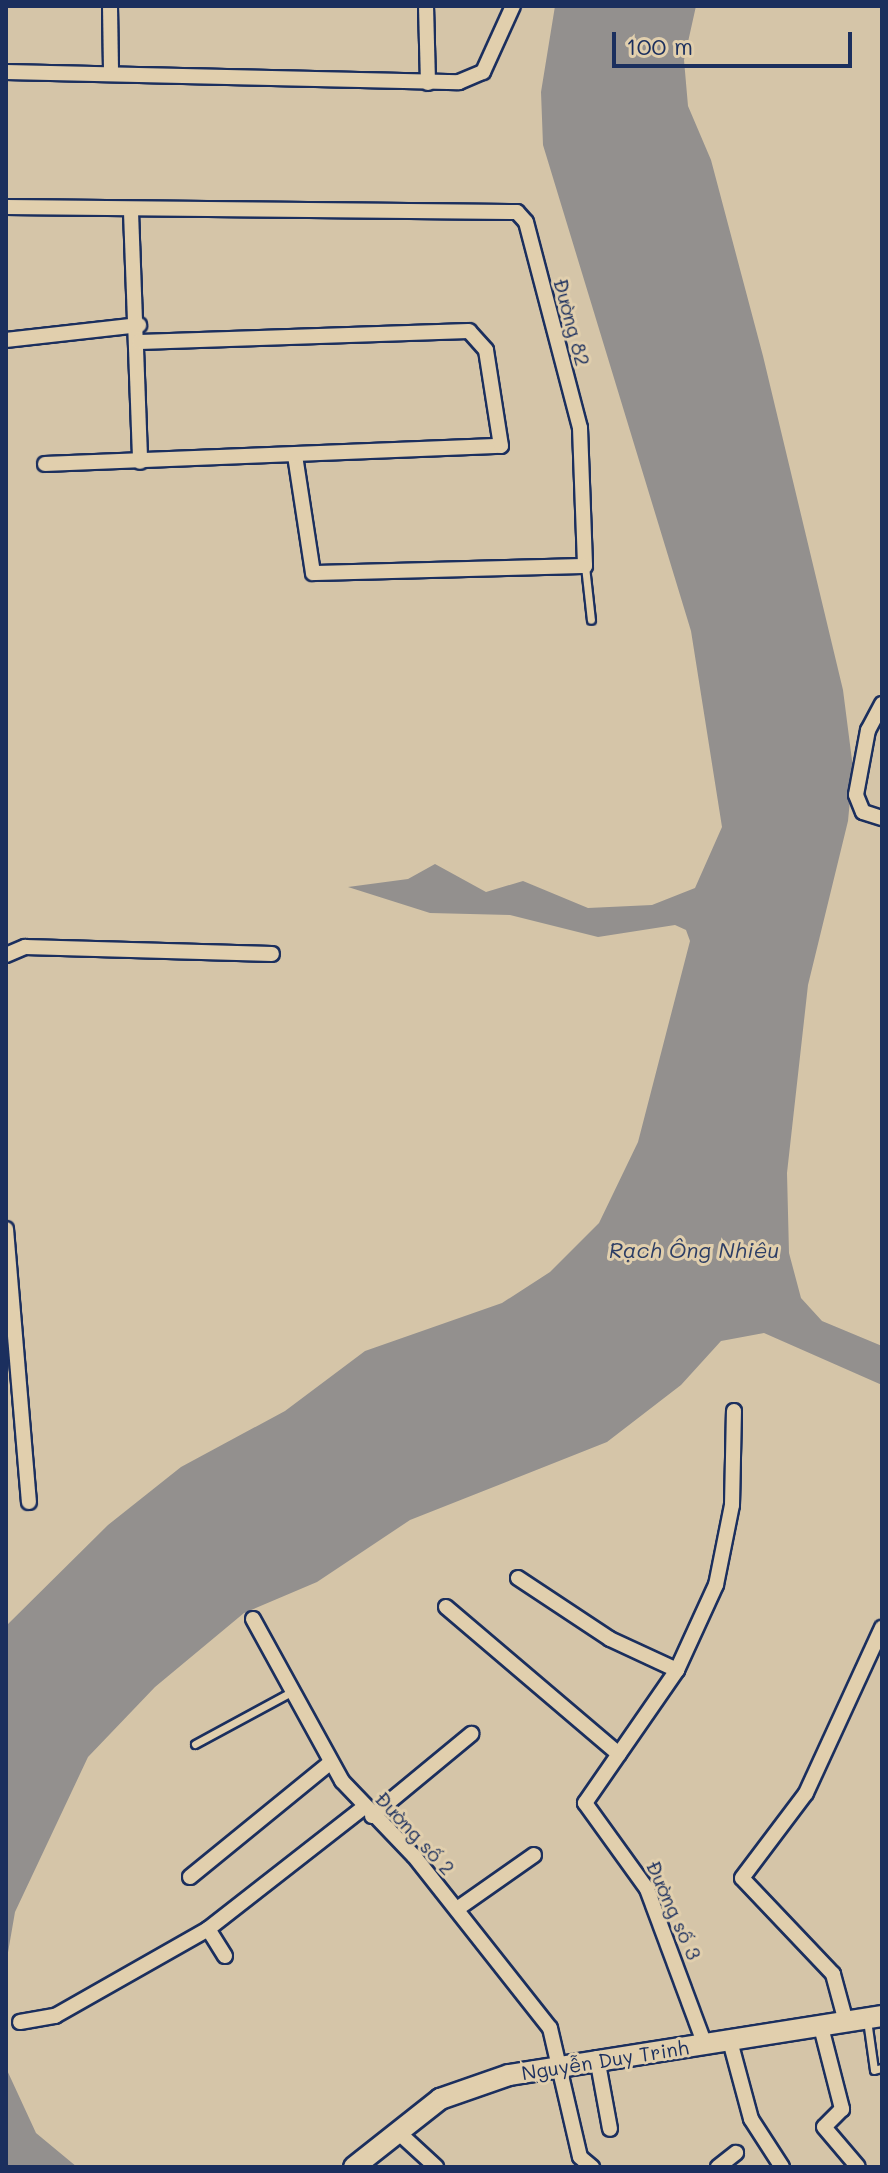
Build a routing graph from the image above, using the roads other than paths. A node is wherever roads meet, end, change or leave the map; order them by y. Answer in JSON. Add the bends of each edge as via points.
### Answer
{"nodes":[{"id":1,"x":110,"y":6,"type":"edge"},
{"id":2,"x":426,"y":6,"type":"edge"},
{"id":3,"x":513,"y":6,"type":"edge"},
{"id":4,"x":6,"y":72,"type":"edge"},
{"id":5,"x":111,"y":73,"type":"junction"},
{"id":6,"x":428,"y":83,"type":"junction"},
{"id":7,"x":6,"y":207,"type":"edge"},
{"id":8,"x":131,"y":212,"type":"junction"},
{"id":9,"x":139,"y":325,"type":"junction"},
{"id":10,"x":6,"y":340,"type":"edge"},
{"id":11,"x":139,"y":342,"type":"junction"},
{"id":12,"x":295,"y":456,"type":"junction"},
{"id":13,"x":140,"y":462,"type":"junction"},
{"id":14,"x":45,"y":464,"type":"dead end"},
{"id":15,"x":585,"y":566,"type":"junction"},
{"id":16,"x":591,"y":620,"type":"dead end"},
{"id":17,"x":882,"y":704,"type":"edge"},
{"id":18,"x":882,"y":818,"type":"edge"},
{"id":19,"x":272,"y":954,"type":"dead end"},
{"id":20,"x":6,"y":955,"type":"edge"},
{"id":21,"x":6,"y":1229,"type":"edge"},
{"id":22,"x":10,"y":1394,"type":"edge"},
{"id":23,"x":734,"y":1411,"type":"dead end"},
{"id":24,"x":22,"y":1438,"type":"junction"},
{"id":25,"x":6,"y":1441,"type":"edge"},
{"id":26,"x":29,"y":1502,"type":"dead end"},
{"id":27,"x":518,"y":1578,"type":"dead end"},
{"id":28,"x":446,"y":1607,"type":"dead end"},
{"id":29,"x":253,"y":1619,"type":"dead end"},
{"id":30,"x":882,"y":1628,"type":"edge"},
{"id":31,"x":677,"y":1670,"type":"junction"},
{"id":32,"x":291,"y":1692,"type":"junction"},
{"id":33,"x":471,"y":1734,"type":"dead end"},
{"id":34,"x":195,"y":1744,"type":"dead end"},
{"id":35,"x":619,"y":1754,"type":"junction"},
{"id":36,"x":330,"y":1763,"type":"junction"},
{"id":37,"x":368,"y":1812,"type":"junction"},
{"id":38,"x":534,"y":1855,"type":"dead end"},
{"id":39,"x":190,"y":1877,"type":"dead end"},
{"id":40,"x":457,"y":1909,"type":"junction"},
{"id":41,"x":208,"y":1929,"type":"junction"},
{"id":42,"x":225,"y":1956,"type":"dead end"},
{"id":43,"x":871,"y":2016,"type":"edge"},
{"id":44,"x":20,"y":2022,"type":"dead end"},
{"id":45,"x":821,"y":2027,"type":"junction"},
{"id":46,"x":730,"y":2041,"type":"junction"},
{"id":47,"x":705,"y":2045,"type":"junction"},
{"id":48,"x":597,"y":2058,"type":"junction"},
{"id":49,"x":562,"y":2063,"type":"junction"},
{"id":50,"x":881,"y":2068,"type":"edge"},
{"id":51,"x":610,"y":2129,"type":"dead end"},
{"id":52,"x":398,"y":2132,"type":"junction"},
{"id":53,"x":736,"y":2153,"type":"dead end"},
{"id":54,"x":580,"y":2162,"type":"edge"},
{"id":55,"x":354,"y":2167,"type":"edge"},
{"id":56,"x":436,"y":2167,"type":"edge"},
{"id":57,"x":592,"y":2167,"type":"edge"},
{"id":58,"x":718,"y":2167,"type":"edge"},
{"id":59,"x":782,"y":2167,"type":"edge"},
{"id":60,"x":858,"y":2167,"type":"edge"}],
"edges":[{"from":1,"to":5,"type":"street"},
{"from":2,"to":6,"type":"street"},
{"from":3,"to":6,"type":"street","via":[[483,72]]},
{"from":4,"to":5,"type":"street"},
{"from":5,"to":6,"type":"street"},
{"from":7,"to":8,"type":"street","name":"Đường 82"},
{"from":8,"to":9,"type":"street"},
{"from":8,"to":15,"type":"street","name":"Đường 82","via":[[517,212],[526,222],[580,428]]},
{"from":9,"to":10,"type":"street"},
{"from":9,"to":11,"type":"street"},
{"from":11,"to":12,"type":"street","via":[[480,336],[501,446]]},
{"from":11,"to":13,"type":"street"},
{"from":12,"to":13,"type":"street"},
{"from":12,"to":15,"type":"street","via":[[313,573]]},
{"from":13,"to":14,"type":"street"},
{"from":15,"to":16,"type":"lane"},
{"from":17,"to":18,"type":"street","via":[[868,730],[856,795],[863,812]]},
{"from":19,"to":20,"type":"street","via":[[25,947]]},
{"from":21,"to":22,"type":"street"},
{"from":22,"to":24,"type":"street"},
{"from":23,"to":31,"type":"street","via":[[724,1557]]},
{"from":24,"to":25,"type":"street"},
{"from":24,"to":26,"type":"street"},
{"from":27,"to":31,"type":"street","via":[[610,1639]]},
{"from":28,"to":35,"type":"street"},
{"from":29,"to":32,"type":"street","name":"Đường số 2"},
{"from":30,"to":43,"type":"street","via":[[806,1793],[743,1883]]},
{"from":31,"to":35,"type":"street"},
{"from":32,"to":34,"type":"lane"},
{"from":32,"to":36,"type":"street","name":"Đường số 2"},
{"from":33,"to":37,"type":"street"},
{"from":35,"to":47,"type":"street","name":"Đường số 3","via":[[585,1803],[647,1889]]},
{"from":36,"to":37,"type":"street","name":"Đường số 2"},
{"from":36,"to":39,"type":"street"},
{"from":37,"to":40,"type":"street","name":"Đường số 2"},
{"from":37,"to":41,"type":"street"},
{"from":38,"to":40,"type":"street"},
{"from":40,"to":49,"type":"street","name":"Đường số 2","via":[[537,2008]]},
{"from":41,"to":42,"type":"street"},
{"from":41,"to":44,"type":"street","via":[[55,2016]]},
{"from":43,"to":45,"type":"main road","name":"Nguyễn Duy Trinh"},
{"from":43,"to":50,"type":"lane","via":[[874,2070]]},
{"from":45,"to":46,"type":"main road","name":"Nguyễn Duy Trinh"},
{"from":45,"to":60,"type":"street","via":[[842,2109],[824,2127]]},
{"from":46,"to":47,"type":"main road","name":"Nguyễn Duy Trinh"},
{"from":46,"to":59,"type":"street","via":[[751,2119]]},
{"from":47,"to":48,"type":"main road","name":"Nguyễn Duy Trinh"},
{"from":48,"to":49,"type":"main road","name":"Nguyễn Duy Trinh"},
{"from":48,"to":51,"type":"street"},
{"from":49,"to":52,"type":"main road","name":"Nguyễn Duy Trinh","via":[[455,2092]]},
{"from":49,"to":54,"type":"street","name":"Đường số 2"},
{"from":52,"to":55,"type":"main road","name":"Nguyễn Duy Trinh"},
{"from":52,"to":56,"type":"street"},
{"from":53,"to":58,"type":"street"},
{"from":54,"to":57,"type":"street"}]}
